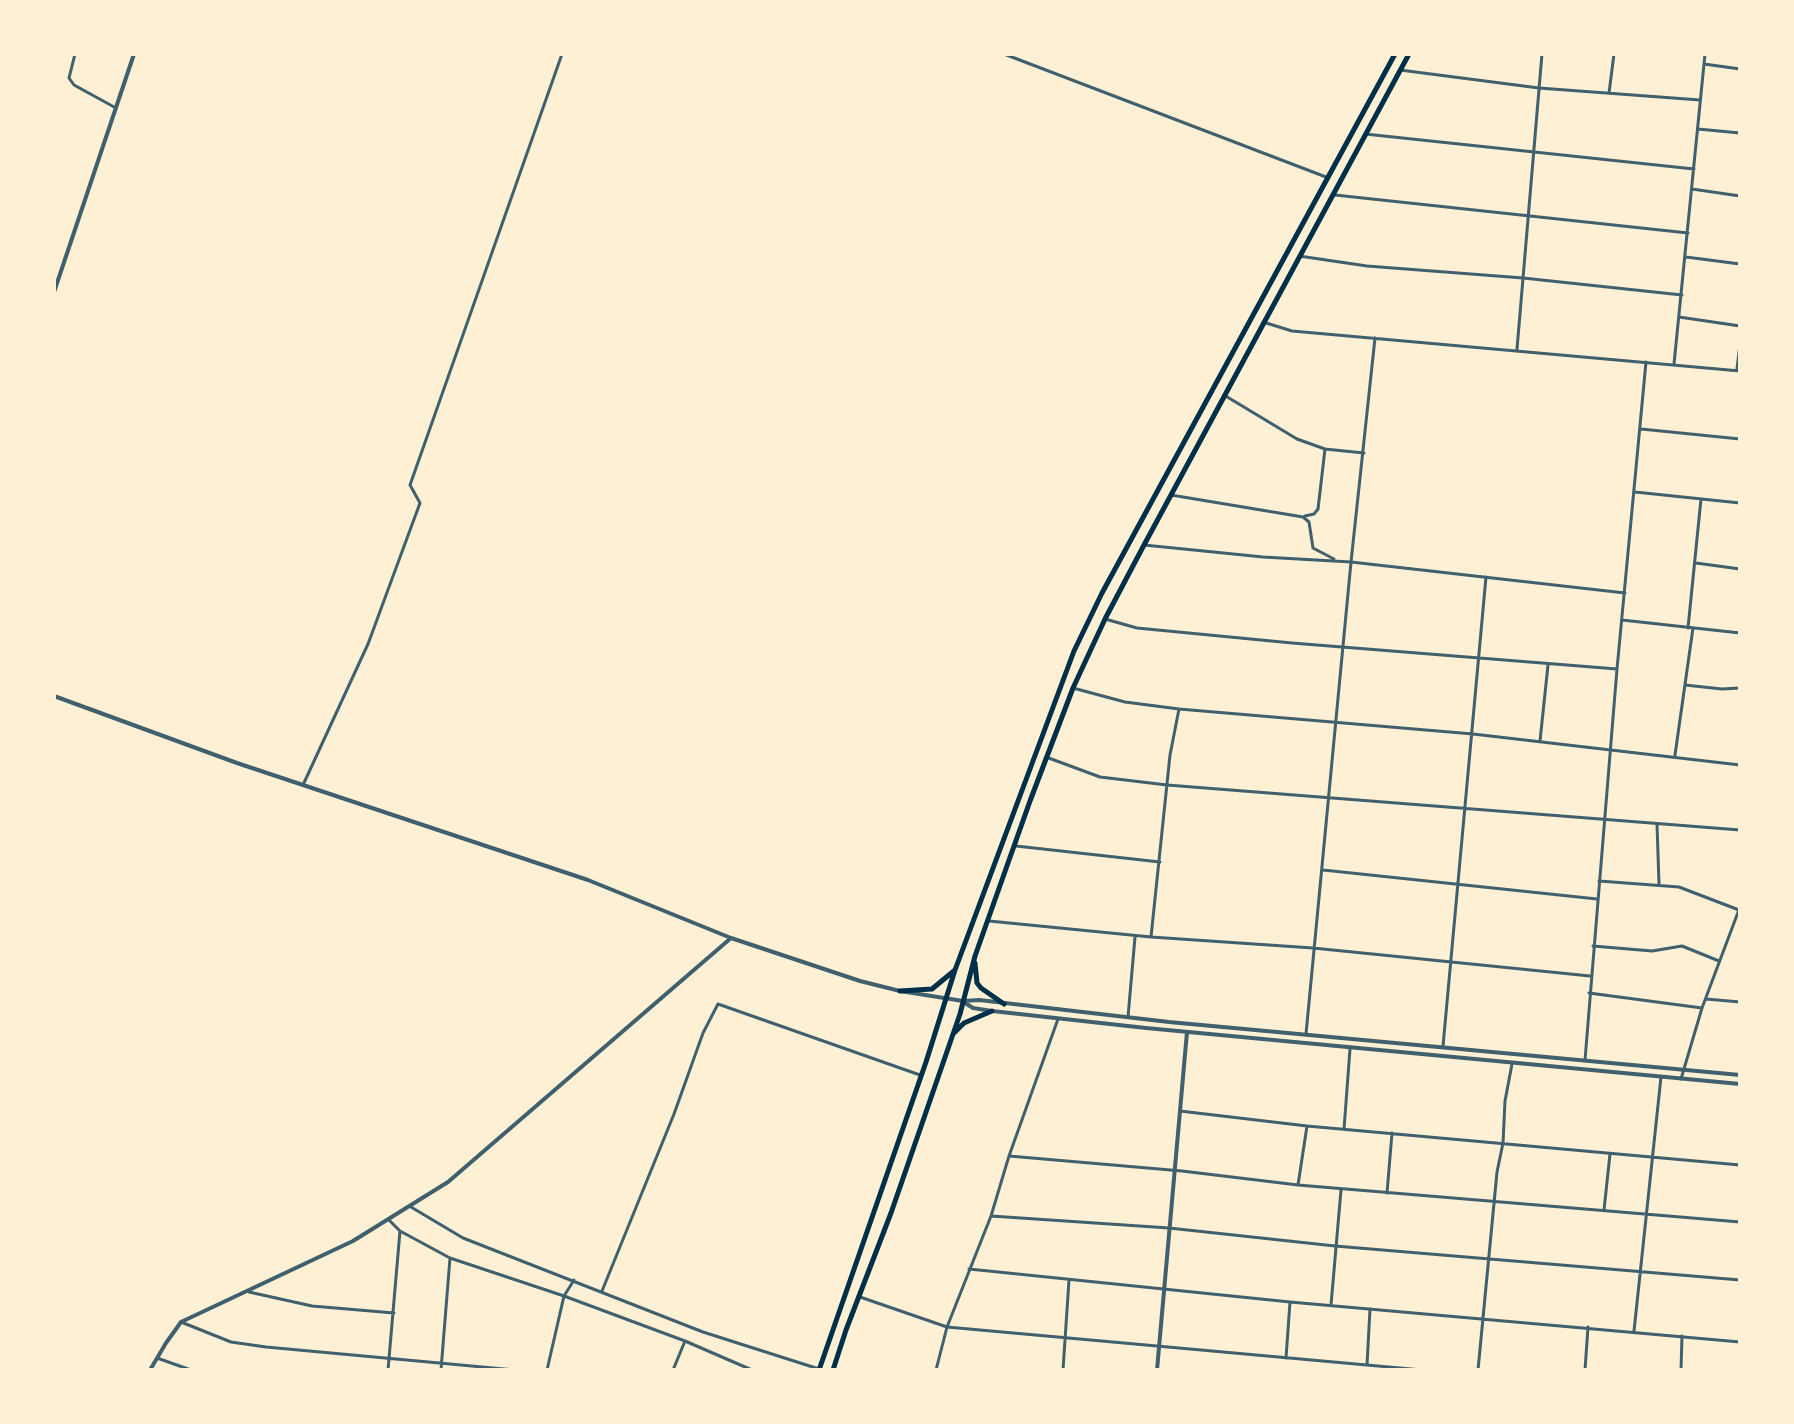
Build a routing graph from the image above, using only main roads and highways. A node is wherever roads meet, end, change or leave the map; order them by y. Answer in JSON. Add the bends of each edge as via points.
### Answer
{"nodes":[{"id":1,"x":1395,"y":54,"type":"edge"},
{"id":2,"x":1409,"y":54,"type":"edge"},
{"id":3,"x":975,"y":956,"type":"junction"},
{"id":4,"x":955,"y":970,"type":"junction"},
{"id":5,"x":900,"y":991,"type":"road end"},
{"id":6,"x":1004,"y":1004,"type":"road end"},
{"id":7,"x":992,"y":1011,"type":"road end"},
{"id":8,"x":950,"y":1038,"type":"junction"},
{"id":9,"x":835,"y":1325,"type":"junction"},
{"id":10,"x":846,"y":1330,"type":"junction"},
{"id":11,"x":819,"y":1370,"type":"edge"},
{"id":12,"x":833,"y":1370,"type":"edge"}],
"edges":[{"from":1,"to":4,"type":"highway","via":[[1074,651]]},
{"from":2,"to":3,"type":"highway","via":[[1105,619],[1046,757]]},
{"from":3,"to":6,"type":"highway","via":[[977,983]]},
{"from":3,"to":8,"type":"highway"},
{"from":4,"to":5,"type":"highway","via":[[932,989]]},
{"from":4,"to":9,"type":"highway"},
{"from":7,"to":8,"type":"highway","via":[[964,1023]]},
{"from":8,"to":10,"type":"highway"},
{"from":9,"to":10,"type":"highway"},
{"from":9,"to":11,"type":"highway"},
{"from":10,"to":12,"type":"highway"}]}
